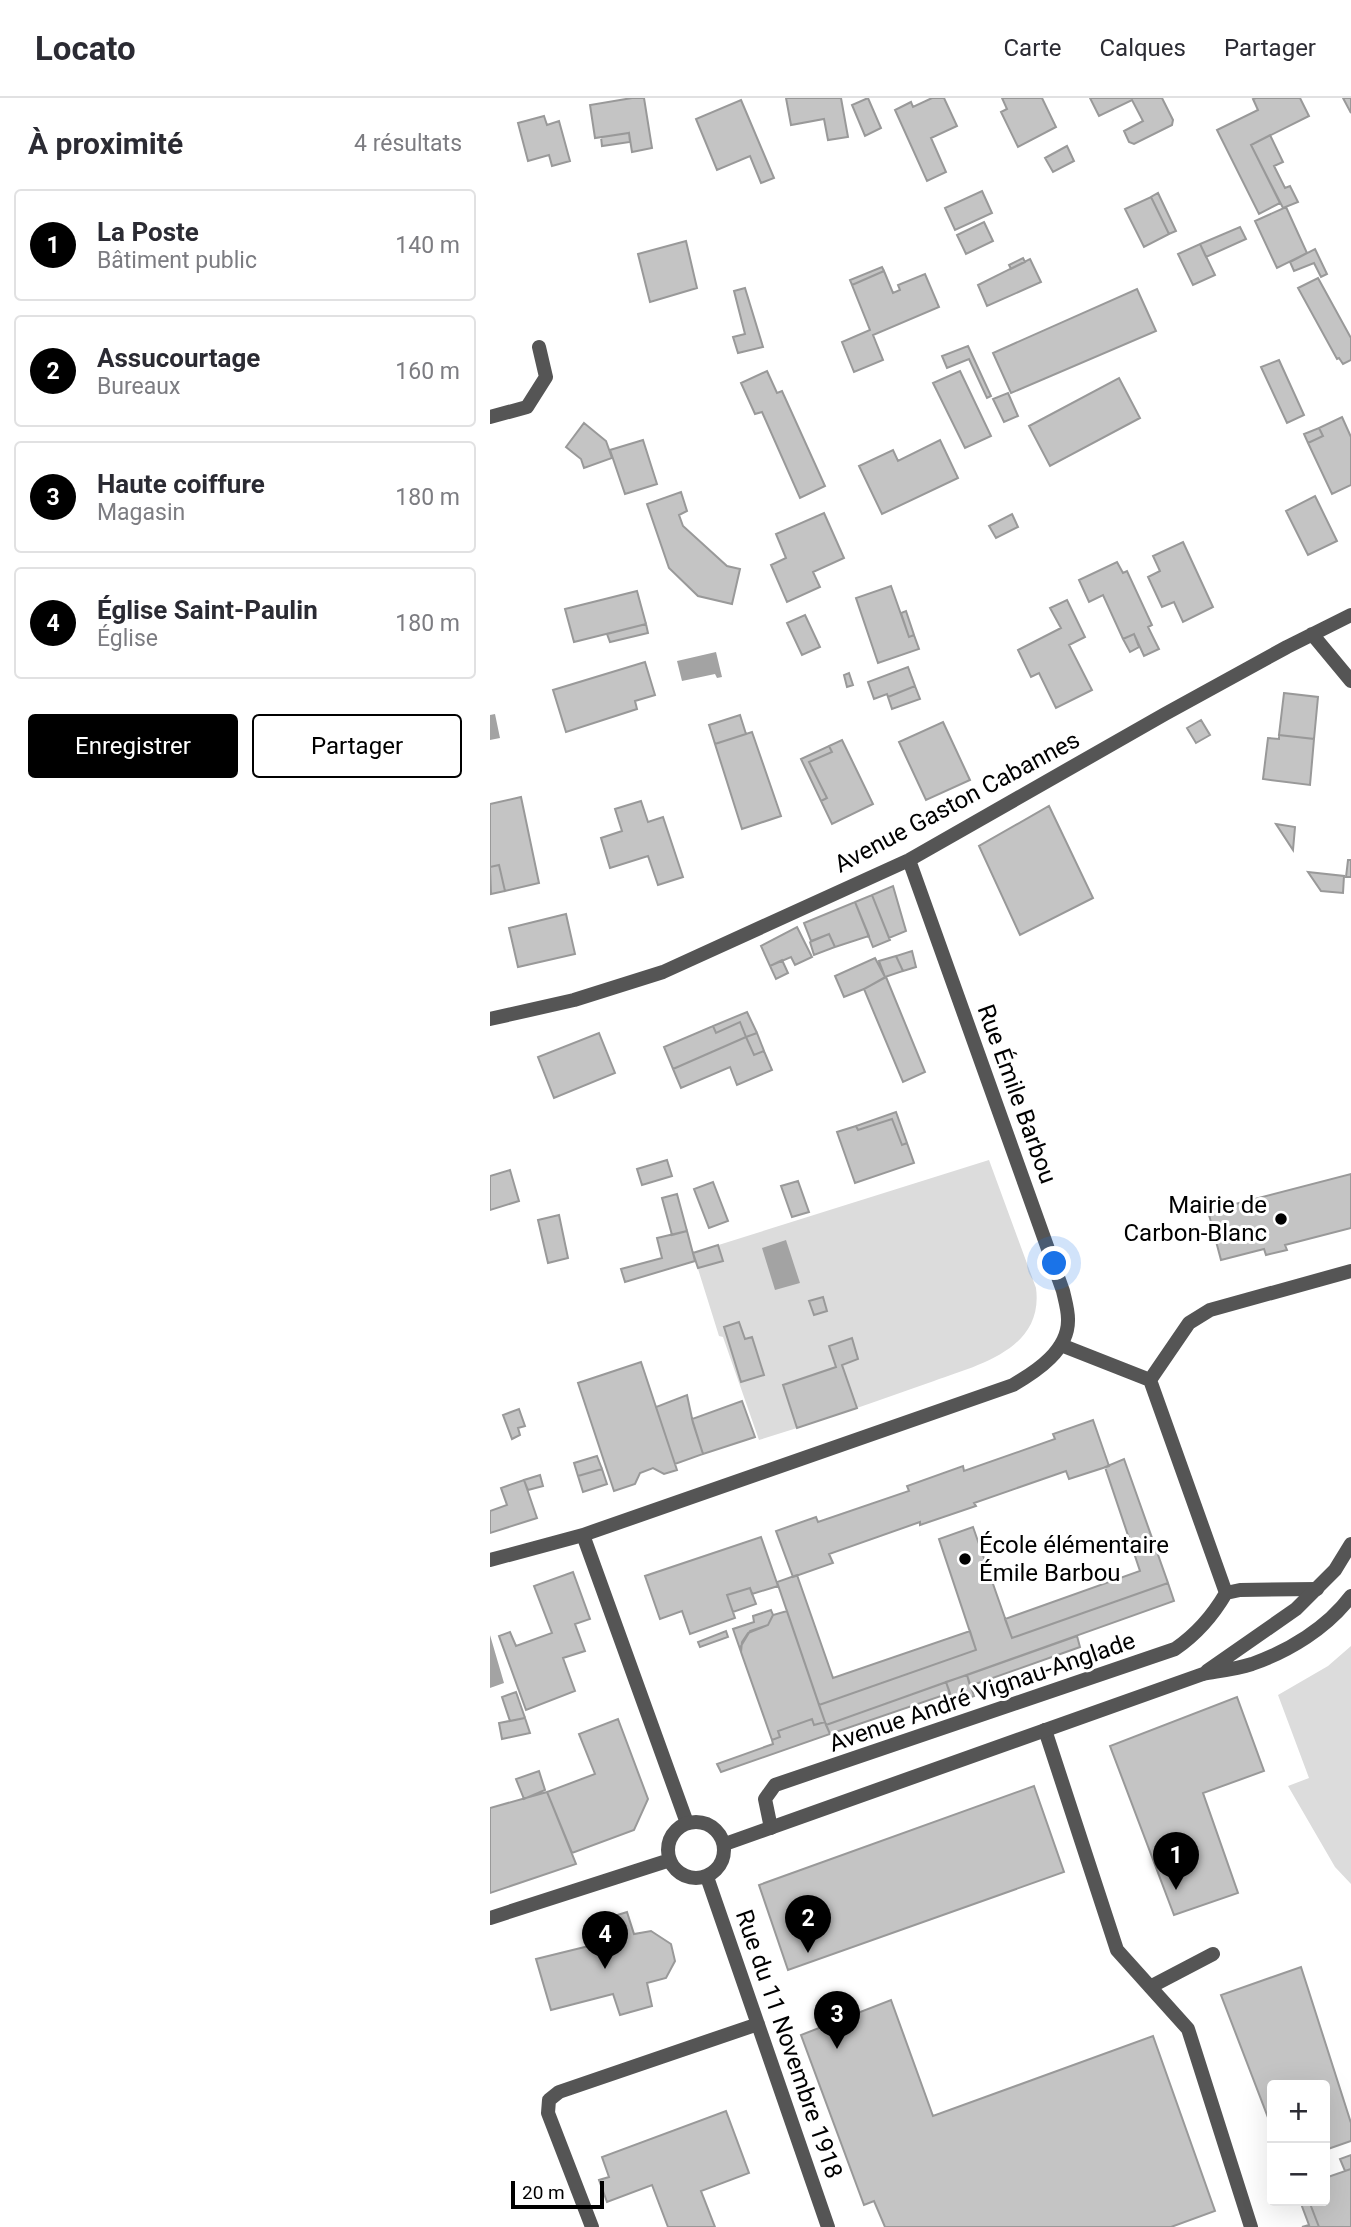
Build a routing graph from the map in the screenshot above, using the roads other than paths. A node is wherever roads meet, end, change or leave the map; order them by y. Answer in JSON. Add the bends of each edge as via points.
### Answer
{"nodes":[{"id":1,"x":538,"y":347,"type":"dead end"},
{"id":2,"x":490,"y":417,"type":"edge"},
{"id":3,"x":1351,"y":615,"type":"edge"},
{"id":4,"x":1312,"y":634,"type":"junction"},
{"id":5,"x":1351,"y":681,"type":"edge"},
{"id":6,"x":909,"y":860,"type":"junction"},
{"id":7,"x":490,"y":1019,"type":"edge"},
{"id":8,"x":1351,"y":1271,"type":"edge"},
{"id":9,"x":1061,"y":1345,"type":"junction"},
{"id":10,"x":1150,"y":1380,"type":"junction"},
{"id":11,"x":583,"y":1535,"type":"junction"},
{"id":12,"x":1351,"y":1544,"type":"edge"},
{"id":13,"x":490,"y":1560,"type":"edge"},
{"id":14,"x":1317,"y":1589,"type":"junction"},
{"id":15,"x":1226,"y":1593,"type":"junction"},
{"id":16,"x":1351,"y":1596,"type":"edge"},
{"id":17,"x":1203,"y":1674,"type":"junction"},
{"id":18,"x":1045,"y":1730,"type":"junction"},
{"id":19,"x":687,"y":1823,"type":"junction"},
{"id":20,"x":771,"y":1828,"type":"junction"},
{"id":21,"x":725,"y":1844,"type":"junction"},
{"id":22,"x":670,"y":1860,"type":"junction"},
{"id":23,"x":707,"y":1877,"type":"junction"},
{"id":24,"x":490,"y":1918,"type":"edge"},
{"id":25,"x":1213,"y":1954,"type":"dead end"},
{"id":26,"x":1150,"y":1987,"type":"junction"},
{"id":27,"x":758,"y":2024,"type":"junction"},
{"id":28,"x":592,"y":2227,"type":"edge"},
{"id":29,"x":828,"y":2227,"type":"edge"},
{"id":30,"x":1251,"y":2227,"type":"edge"}],
"edges":[{"from":1,"to":2,"type":"street","via":[[546,377],[527,407]]},
{"from":3,"to":4,"type":"street","name":"Avenue Gaston Cabannes"},
{"from":4,"to":5,"type":"street"},
{"from":4,"to":6,"type":"street","name":"Avenue Gaston Cabannes"},
{"from":6,"to":7,"type":"street","name":"Avenue Gaston Cabannes","via":[[663,972],[574,1000]]},
{"from":6,"to":9,"type":"street","name":"Rue Émile Barbou","via":[[1063,1292],[1069,1321]]},
{"from":8,"to":10,"type":"street","via":[[1209,1310],[1189,1323]]},
{"from":9,"to":10,"type":"street"},
{"from":9,"to":11,"type":"street","via":[[1013,1385]]},
{"from":10,"to":15,"type":"street"},
{"from":11,"to":13,"type":"street"},
{"from":11,"to":19,"type":"street"},
{"from":12,"to":14,"type":"street"},
{"from":14,"to":15,"type":"street"},
{"from":14,"to":17,"type":"street"},
{"from":15,"to":20,"type":"street","name":"Avenue André Vignau-Anglade","via":[[1200,1629],[1175,1649],[775,1786],[765,1799]]},
{"from":16,"to":17,"type":"street","via":[[1317,1630],[1282,1651],[1251,1664]]},
{"from":17,"to":18,"type":"street"},
{"from":18,"to":20,"type":"street"},
{"from":18,"to":26,"type":"street","via":[[1117,1950]]},
{"from":19,"to":21,"type":"street","via":[[697,1821],[715,1828]]},
{"from":19,"to":22,"type":"street","via":[[673,1834]]},
{"from":20,"to":21,"type":"street"},
{"from":21,"to":23,"type":"street","via":[[721,1864]]},
{"from":22,"to":23,"type":"street","via":[[681,1874]]},
{"from":22,"to":24,"type":"street"},
{"from":23,"to":27,"type":"street","name":"Rue du 11 Novembre 1918"},
{"from":25,"to":26,"type":"street"},
{"from":26,"to":30,"type":"street","via":[[1188,2029]]},
{"from":27,"to":28,"type":"street","via":[[559,2092],[549,2100],[548,2113]]},
{"from":27,"to":29,"type":"street","name":"Rue du 11 Novembre 1918"}]}
